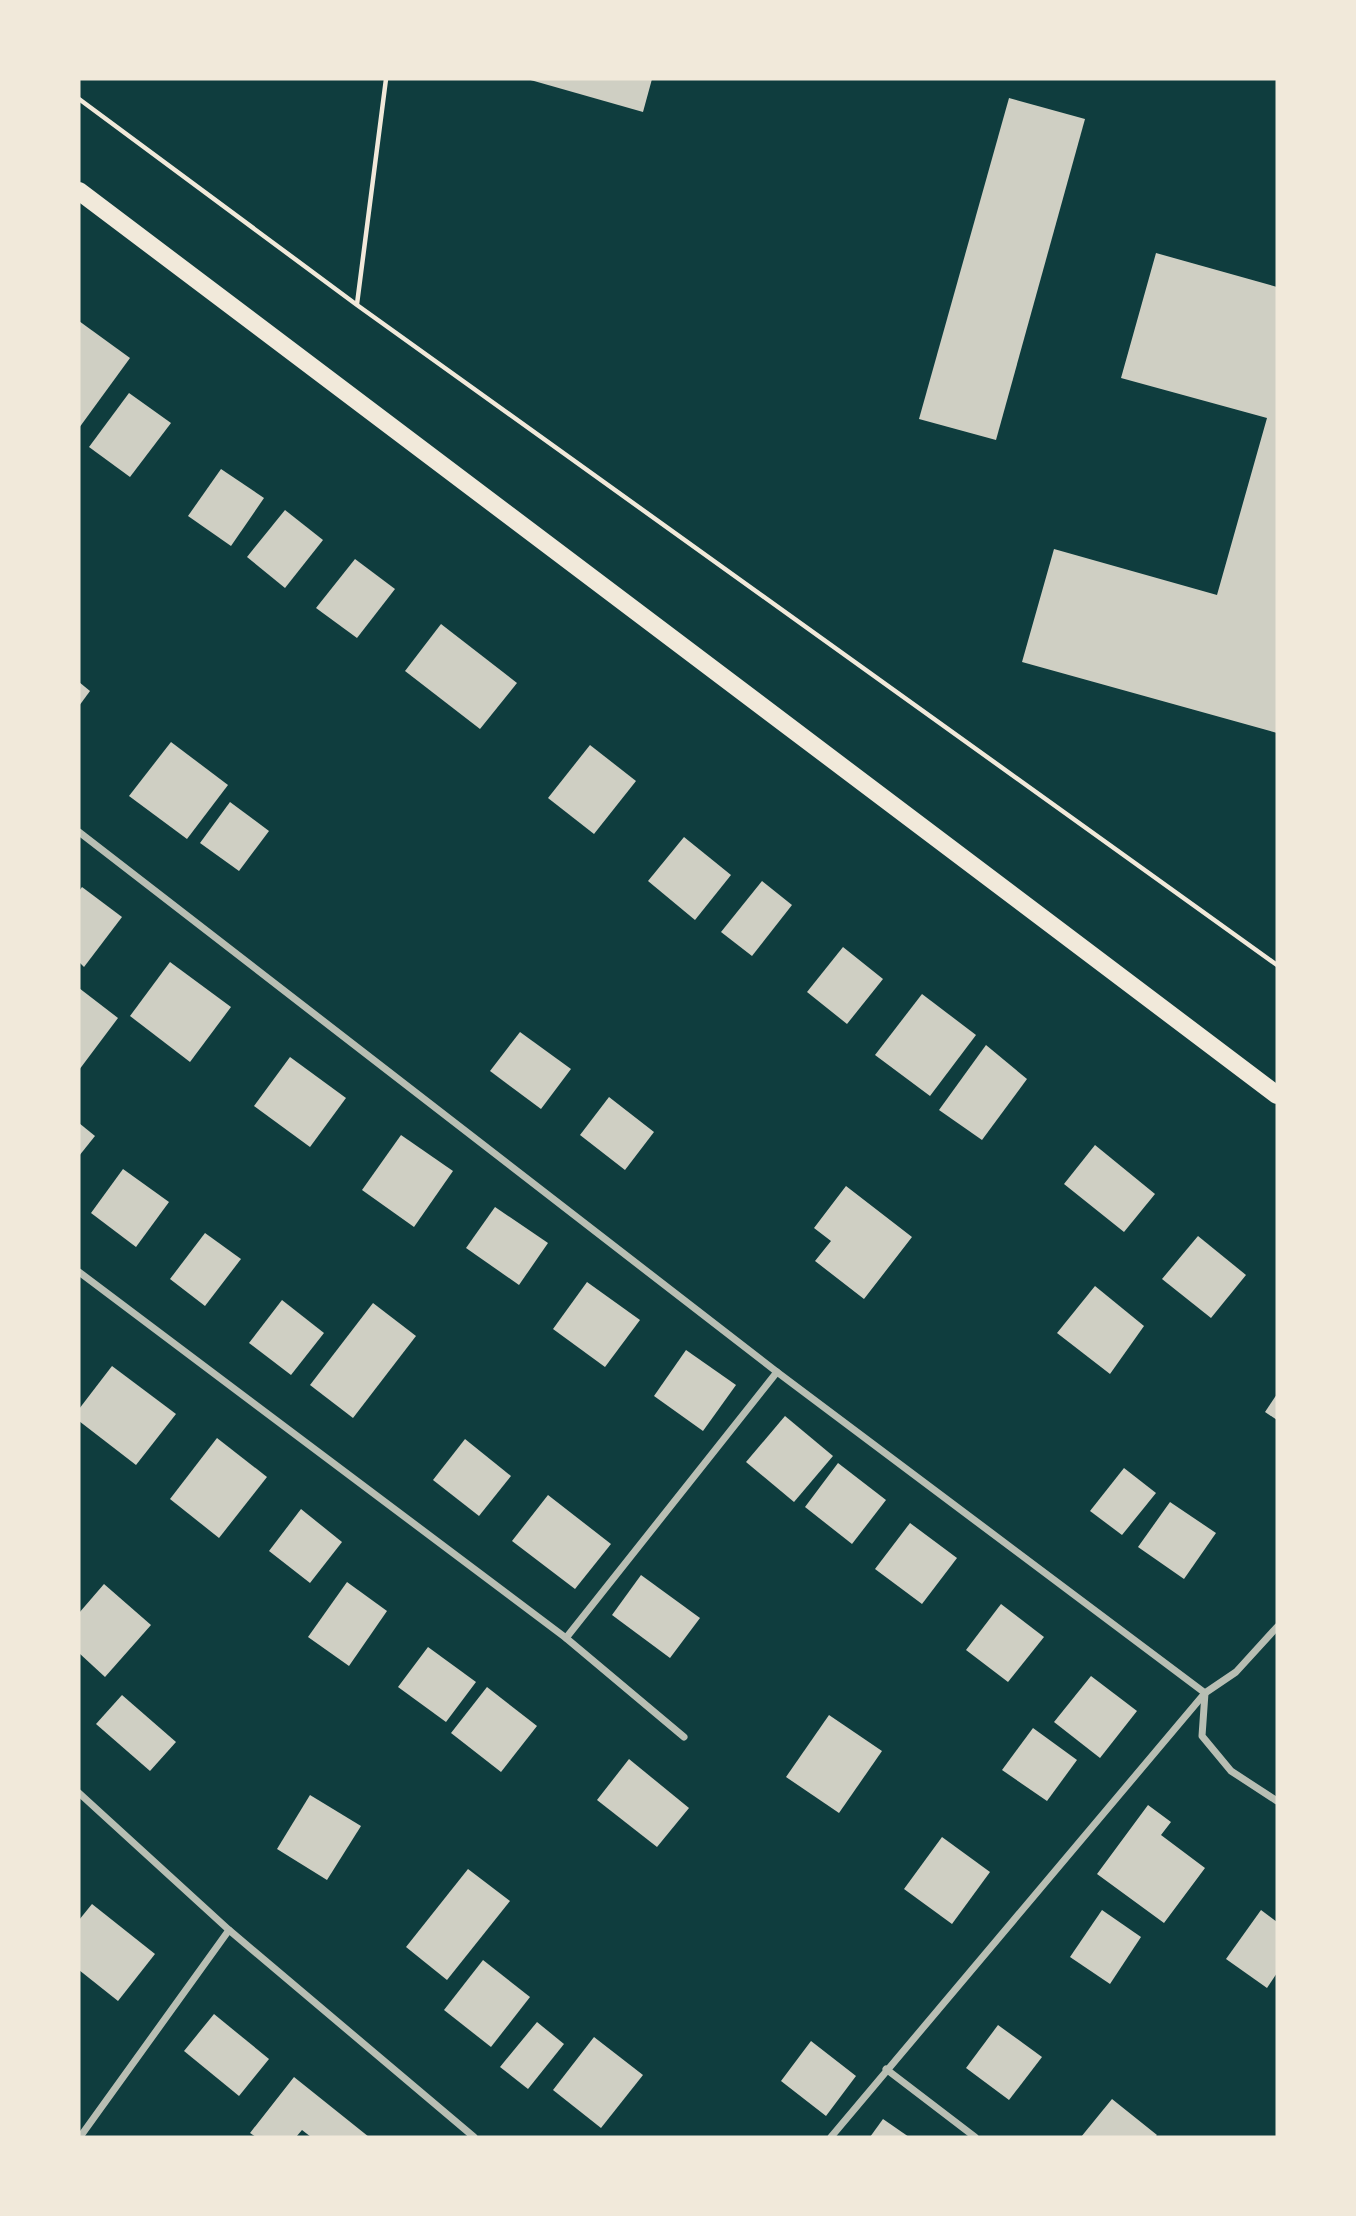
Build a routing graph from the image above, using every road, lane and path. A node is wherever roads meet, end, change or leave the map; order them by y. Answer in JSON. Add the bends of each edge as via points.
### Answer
{"nodes":[{"id":1,"x":386,"y":79,"type":"edge"},
{"id":2,"x":79,"y":100,"type":"edge"},
{"id":3,"x":79,"y":191,"type":"edge"},
{"id":4,"x":357,"y":305,"type":"junction"},
{"id":5,"x":79,"y":832,"type":"edge"},
{"id":6,"x":1277,"y":965,"type":"edge"},
{"id":7,"x":1277,"y":1095,"type":"edge"},
{"id":8,"x":79,"y":1272,"type":"edge"},
{"id":9,"x":777,"y":1372,"type":"junction"},
{"id":10,"x":1277,"y":1627,"type":"edge"},
{"id":11,"x":566,"y":1637,"type":"junction"},
{"id":12,"x":1205,"y":1693,"type":"junction"},
{"id":13,"x":684,"y":1737,"type":"dead end"},
{"id":14,"x":79,"y":1793,"type":"edge"},
{"id":15,"x":1277,"y":1801,"type":"edge"},
{"id":16,"x":229,"y":1930,"type":"junction"},
{"id":17,"x":886,"y":2069,"type":"junction"},
{"id":18,"x":80,"y":2137,"type":"edge"},
{"id":19,"x":474,"y":2137,"type":"edge"},
{"id":20,"x":831,"y":2137,"type":"edge"},
{"id":21,"x":975,"y":2137,"type":"edge"}],
"edges":[{"from":1,"to":4,"type":"path"},
{"from":2,"to":4,"type":"path"},
{"from":3,"to":7,"type":"main road"},
{"from":4,"to":6,"type":"path"},
{"from":5,"to":9,"type":"street"},
{"from":8,"to":11,"type":"street"},
{"from":9,"to":11,"type":"street"},
{"from":9,"to":12,"type":"street"},
{"from":10,"to":12,"type":"street","via":[[1236,1672]]},
{"from":11,"to":13,"type":"street"},
{"from":12,"to":15,"type":"street","via":[[1202,1736],[1231,1771]]},
{"from":12,"to":17,"type":"street"},
{"from":14,"to":16,"type":"street"},
{"from":16,"to":18,"type":"street"},
{"from":16,"to":19,"type":"street"},
{"from":17,"to":20,"type":"street"},
{"from":17,"to":21,"type":"street"}]}
